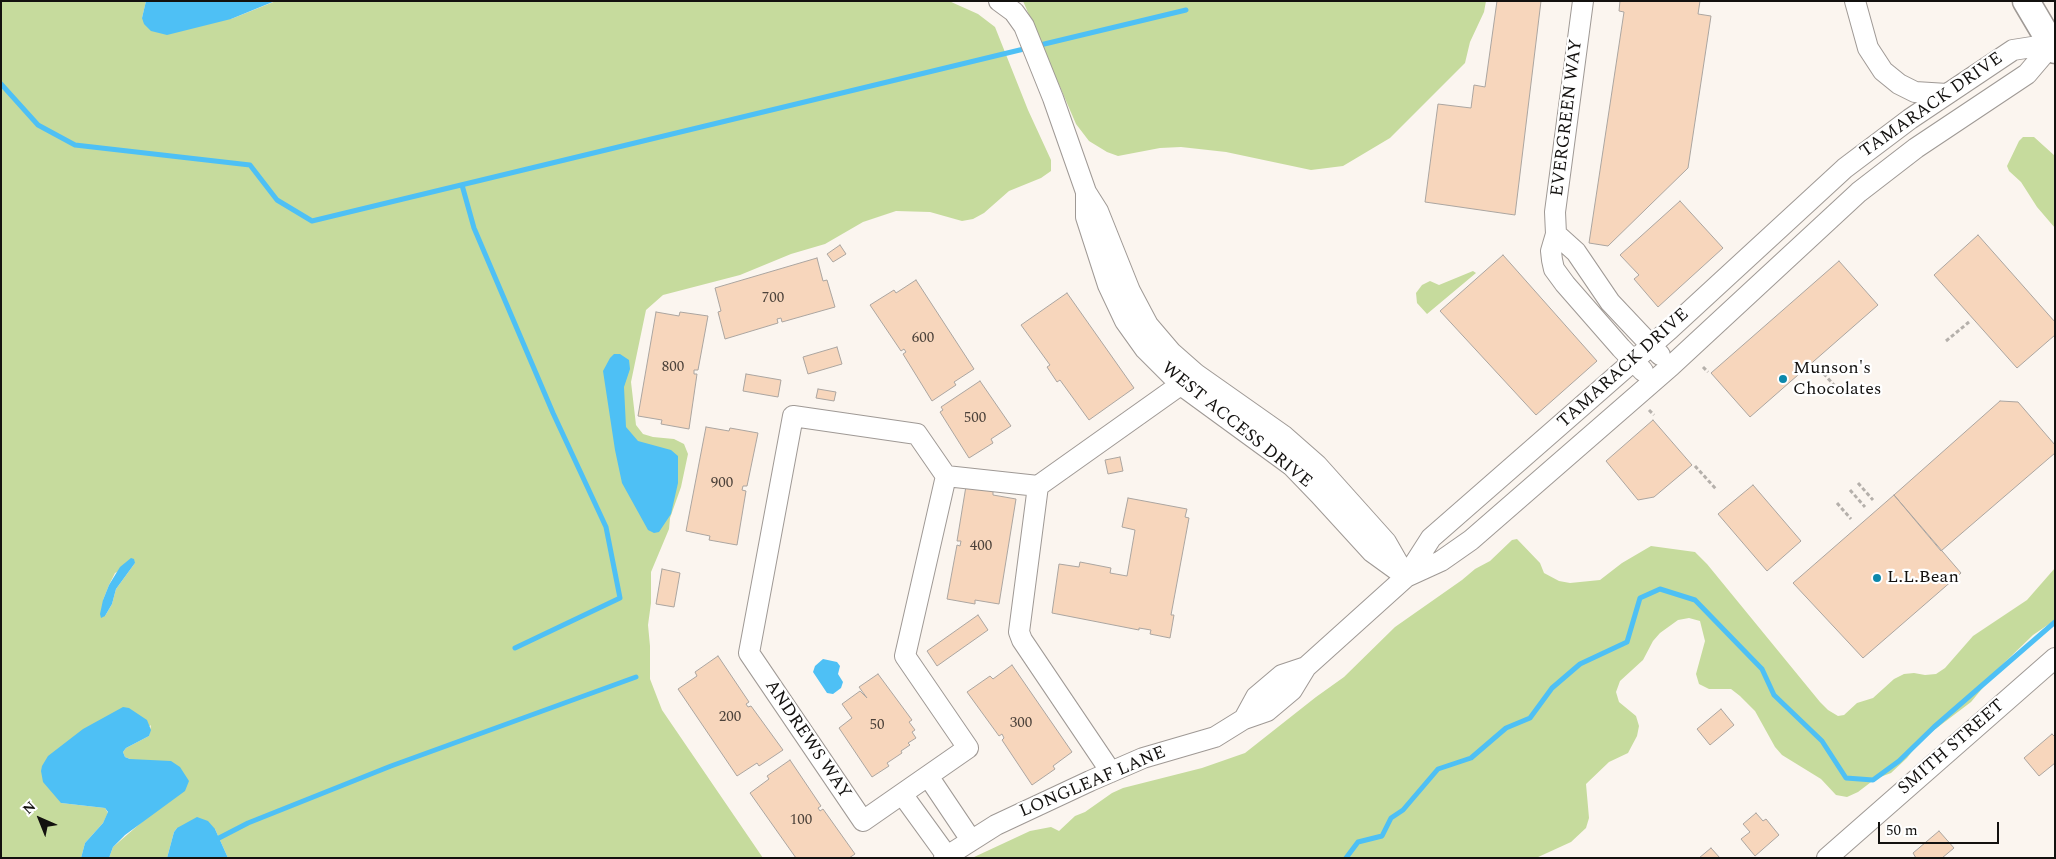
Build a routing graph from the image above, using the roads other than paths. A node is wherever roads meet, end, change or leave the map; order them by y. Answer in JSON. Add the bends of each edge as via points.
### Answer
{"nodes":[{"id":1,"x":1000,"y":1,"type":"edge"},
{"id":2,"x":1583,"y":1,"type":"edge"},
{"id":3,"x":1855,"y":1,"type":"edge"},
{"id":4,"x":2026,"y":1,"type":"edge"},
{"id":5,"x":2053,"y":45,"type":"edge"},
{"id":6,"x":1947,"y":94,"type":"junction"},
{"id":7,"x":1556,"y":234,"type":"junction"},
{"id":8,"x":1651,"y":346,"type":"junction"},
{"id":9,"x":1634,"y":362,"type":"junction"},
{"id":10,"x":1671,"y":366,"type":"junction"},
{"id":11,"x":1189,"y":379,"type":"junction"},
{"id":12,"x":1653,"y":381,"type":"junction"},
{"id":13,"x":1507,"y":473,"type":"junction"},
{"id":14,"x":946,"y":476,"type":"junction"},
{"id":15,"x":1038,"y":486,"type":"junction"},
{"id":16,"x":1525,"y":493,"type":"junction"},
{"id":17,"x":1406,"y":578,"type":"junction"},
{"id":18,"x":2055,"y":658,"type":"edge"},
{"id":19,"x":1111,"y":772,"type":"junction"},
{"id":20,"x":928,"y":776,"type":"junction"},
{"id":21,"x":902,"y":794,"type":"junction"},
{"id":22,"x":971,"y":840,"type":"junction"},
{"id":23,"x":945,"y":857,"type":"edge"},
{"id":24,"x":1827,"y":858,"type":"edge"}],
"edges":[{"from":1,"to":11,"type":"street","name":"WEST ACCESS DRIVE","via":[[1018,16],[1026,30],[1086,192],[1098,211],[1141,314]]},
{"from":2,"to":7,"type":"street","name":"EVERGREEN WAY","via":[[1556,212]]},
{"from":3,"to":6,"type":"street","via":[[1868,48],[1883,71],[1915,92]]},
{"from":4,"to":5,"type":"main road"},
{"from":5,"to":6,"type":"street","name":"TAMARACK DRIVE","via":[[2013,50]]},
{"from":5,"to":10,"type":"street","name":"TAMARACK DRIVE","via":[[2027,74],[1916,148],[1859,192]]},
{"from":6,"to":8,"type":"street","name":"TAMARACK DRIVE","via":[[1844,168]]},
{"from":7,"to":8,"type":"street","via":[[1576,252],[1610,302]]},
{"from":7,"to":9,"type":"street","name":"EVERGREEN WAY","via":[[1551,256],[1556,273]]},
{"from":8,"to":9,"type":"street","name":"TAMARACK DRIVE"},
{"from":8,"to":10,"type":"street"},
{"from":9,"to":12,"type":"street","name":"EVERGREEN WAY"},
{"from":9,"to":13,"type":"street","name":"TAMARACK DRIVE"},
{"from":10,"to":12,"type":"street","name":"TAMARACK DRIVE"},
{"from":11,"to":15,"type":"street"},
{"from":11,"to":17,"type":"street","name":"WEST ACCESS DRIVE","via":[[1292,466],[1372,552]]},
{"from":12,"to":16,"type":"street","name":"TAMARACK DRIVE"},
{"from":13,"to":16,"type":"street"},
{"from":13,"to":17,"type":"street","name":"TAMARACK DRIVE","via":[[1431,538]]},
{"from":14,"to":15,"type":"street"},
{"from":14,"to":20,"type":"street","name":"ANDREWS WAY","via":[[906,656],[968,748]]},
{"from":14,"to":21,"type":"street","name":"ANDREWS WAY","via":[[917,434],[793,416],[749,654],[863,821]]},
{"from":15,"to":19,"type":"street","via":[[1019,632]]},
{"from":16,"to":17,"type":"street","name":"TAMARACK DRIVE","via":[[1455,552]]},
{"from":17,"to":19,"type":"street","name":"LONGLEAF LANE","via":[[1306,666],[1282,675],[1256,697],[1244,719],[1215,736],[1160,752]]},
{"from":18,"to":24,"type":"street","name":"SMITH STREET"},
{"from":19,"to":22,"type":"street","name":"LONGLEAF LANE","via":[[1016,815]]},
{"from":20,"to":21,"type":"street","name":"ANDREWS WAY"},
{"from":20,"to":22,"type":"street"},
{"from":21,"to":23,"type":"street","name":"LONGLEAF LANE"},
{"from":22,"to":23,"type":"street","name":"LONGLEAF LANE"}]}
